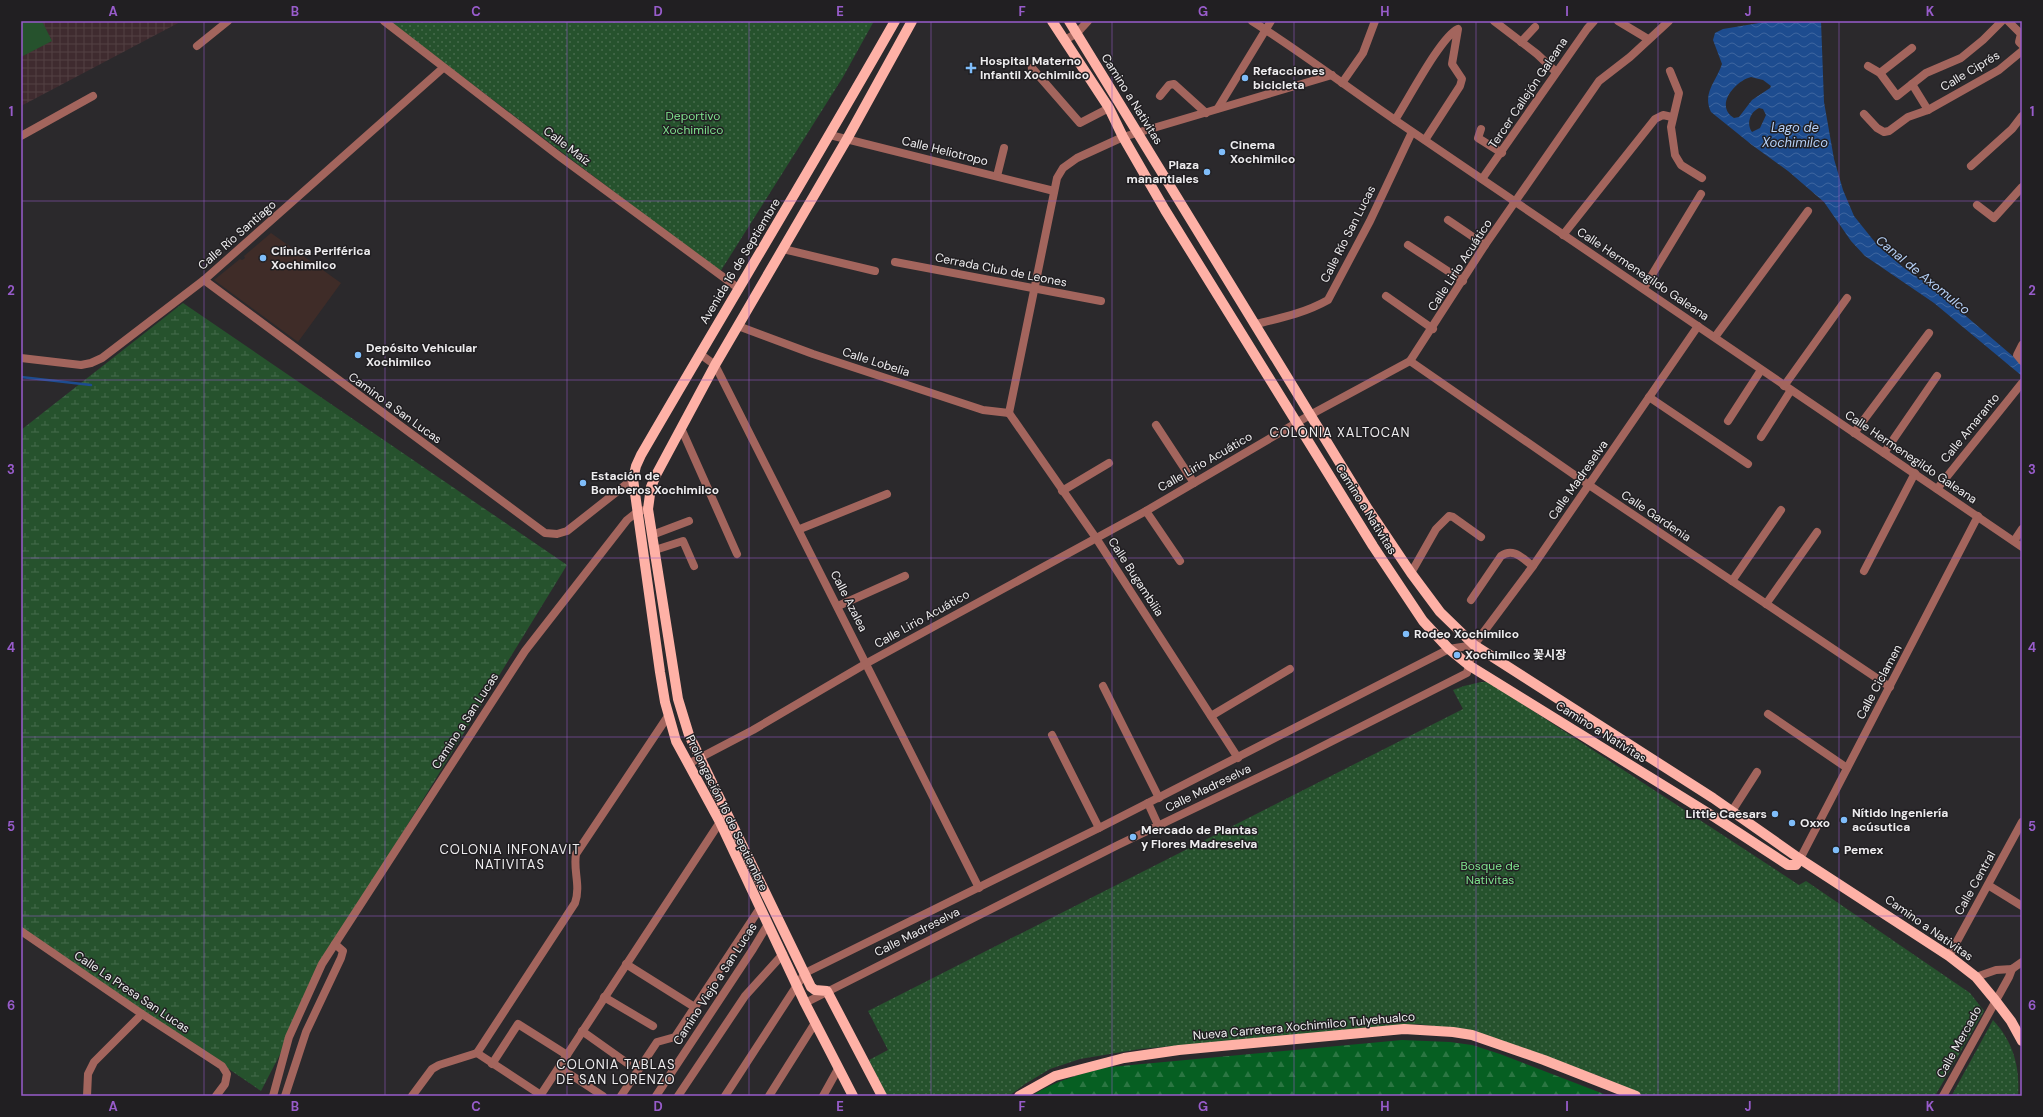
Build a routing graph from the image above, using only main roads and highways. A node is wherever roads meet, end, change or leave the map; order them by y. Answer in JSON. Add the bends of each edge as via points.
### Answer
{"nodes":[{"id":1,"x":895,"y":21,"type":"edge"},
{"id":2,"x":912,"y":21,"type":"edge"},
{"id":3,"x":1052,"y":21,"type":"edge"},
{"id":4,"x":1069,"y":21,"type":"edge"},
{"id":5,"x":878,"y":51,"type":"junction"},
{"id":6,"x":890,"y":59,"type":"junction"},
{"id":7,"x":638,"y":517,"type":"joint"},
{"id":8,"x":1800,"y":859,"type":"junction"},
{"id":9,"x":2022,"y":1042,"type":"edge"},
{"id":10,"x":853,"y":1096,"type":"edge"},
{"id":11,"x":882,"y":1096,"type":"edge"},
{"id":12,"x":1019,"y":1096,"type":"edge"},
{"id":13,"x":1636,"y":1096,"type":"edge"}],
"edges":[{"from":1,"to":5,"type":"main road","name":"Avenida 16 de Septiembre"},
{"from":2,"to":6,"type":"main road"},
{"from":3,"to":8,"type":"main road","name":"Camino a Nativitas","via":[[1109,108],[1165,210],[1297,424],[1423,621],[1449,649],[1470,666],[1788,865],[1796,865]]},
{"from":4,"to":8,"type":"main road","name":"Camino a Nativitas","via":[[1368,509],[1440,612],[1474,645],[1732,810]]},
{"from":5,"to":6,"type":"main road"},
{"from":5,"to":7,"type":"main road","name":"Avenida 16 de Septiembre","via":[[640,455],[633,479]]},
{"from":6,"to":11,"type":"main road","name":"Prolongación 16 de Septiembre","via":[[847,139],[715,365],[656,475],[648,509],[681,712],[699,758],[811,987],[827,991]]},
{"from":7,"to":10,"type":"main road","name":"Prolongación 16 de Septiembre","via":[[668,716],[676,741],[720,822],[815,1024]]},
{"from":8,"to":9,"type":"main road","name":"Camino a Nativitas","via":[[1949,956],[1976,977],[2011,1021]]},
{"from":12,"to":13,"type":"main road","name":"Nueva Carretera Xochimilco Tulyehualco","via":[[1056,1076],[1124,1058],[1179,1050],[1404,1029],[1472,1035]]}]}
